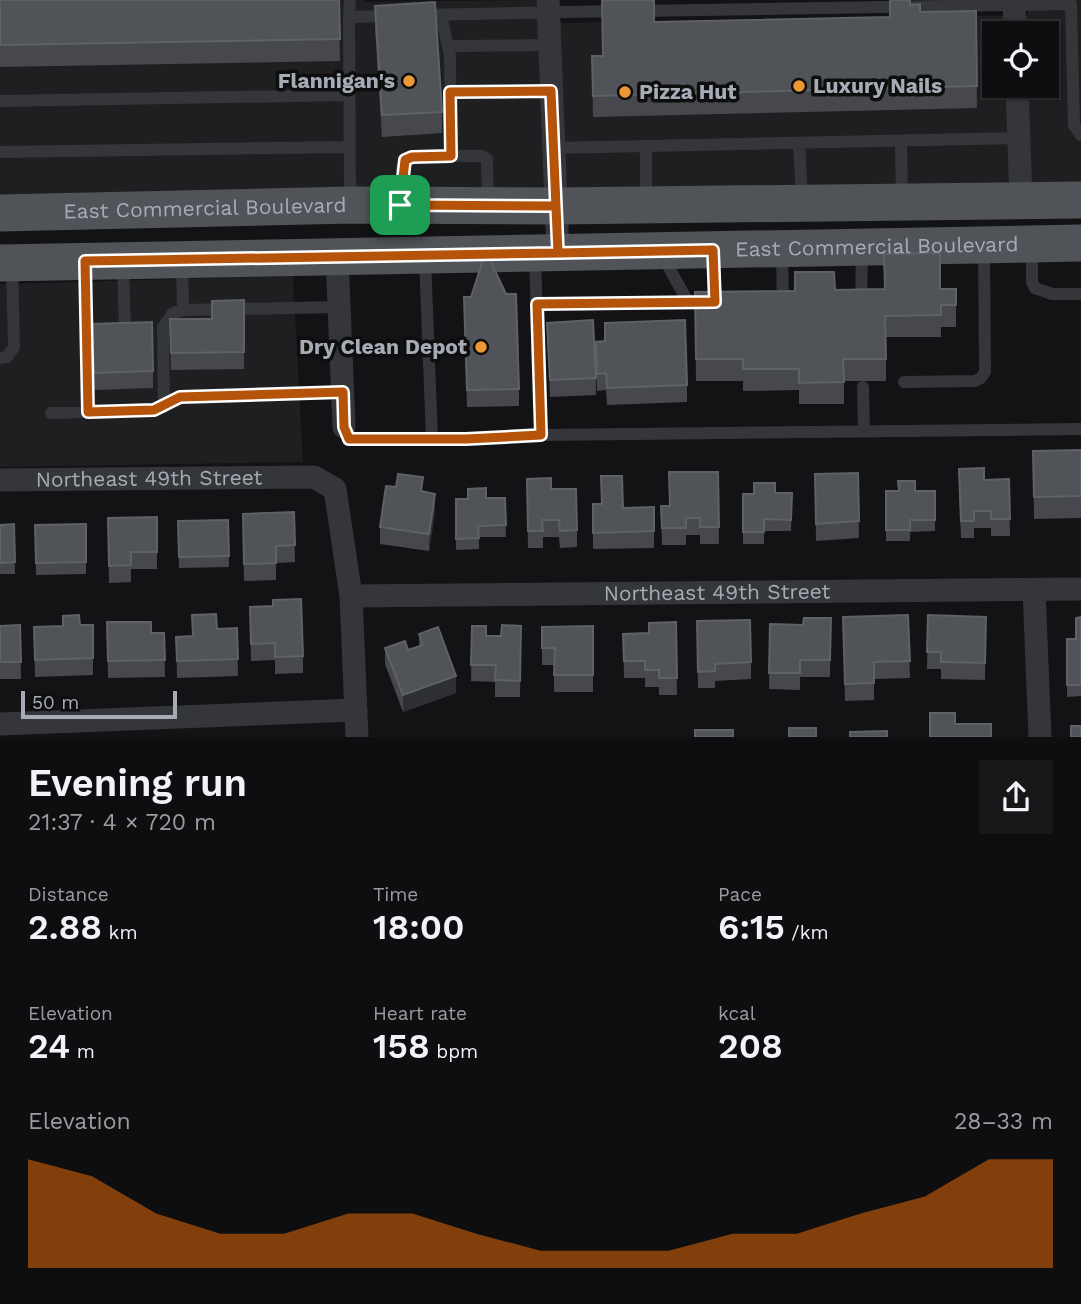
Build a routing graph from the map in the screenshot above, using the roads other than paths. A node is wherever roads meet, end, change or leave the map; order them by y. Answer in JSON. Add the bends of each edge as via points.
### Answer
{"nodes":[{"id":1,"x":349,"y":0,"type":"edge"},
{"id":2,"x":1014,"y":2,"type":"edge"},
{"id":3,"x":1071,"y":2,"type":"edge"},
{"id":4,"x":548,"y":6,"type":"edge"},
{"id":5,"x":440,"y":15,"type":"junction"},
{"id":6,"x":349,"y":17,"type":"junction"},
{"id":7,"x":1015,"y":21,"type":"edge"},
{"id":8,"x":549,"y":45,"type":"junction"},
{"id":9,"x":448,"y":46,"type":"junction"},
{"id":10,"x":551,"y":91,"type":"junction"},
{"id":11,"x":450,"y":92,"type":"junction"},
{"id":12,"x":349,"y":95,"type":"junction"},
{"id":13,"x":1017,"y":98,"type":"edge"},
{"id":14,"x":0,"y":101,"type":"edge"},
{"id":15,"x":1081,"y":135,"type":"edge"},
{"id":16,"x":1019,"y":138,"type":"junction"},
{"id":17,"x":901,"y":141,"type":"junction"},
{"id":18,"x":799,"y":143,"type":"junction"},
{"id":19,"x":646,"y":146,"type":"junction"},
{"id":20,"x":349,"y":147,"type":"junction"},
{"id":21,"x":553,"y":148,"type":"junction"},
{"id":22,"x":0,"y":152,"type":"edge"},
{"id":23,"x":451,"y":156,"type":"junction"},
{"id":24,"x":1081,"y":200,"type":"edge"},
{"id":25,"x":1021,"y":201,"type":"junction"},
{"id":26,"x":903,"y":202,"type":"junction"},
{"id":27,"x":802,"y":203,"type":"junction"},
{"id":28,"x":349,"y":205,"type":"junction"},
{"id":29,"x":400,"y":205,"type":"junction"},
{"id":30,"x":488,"y":205,"type":"junction"},
{"id":31,"x":646,"y":205,"type":"junction"},
{"id":32,"x":556,"y":206,"type":"junction"},
{"id":33,"x":0,"y":213,"type":"edge"},
{"id":34,"x":1081,"y":243,"type":"edge"},
{"id":35,"x":984,"y":244,"type":"junction"},
{"id":36,"x":1031,"y":244,"type":"junction"},
{"id":37,"x":862,"y":247,"type":"junction"},
{"id":38,"x":782,"y":248,"type":"junction"},
{"id":39,"x":713,"y":250,"type":"junction"},
{"id":40,"x":659,"y":251,"type":"junction"},
{"id":41,"x":547,"y":253,"type":"junction"},
{"id":42,"x":425,"y":255,"type":"junction"},
{"id":43,"x":337,"y":257,"type":"junction"},
{"id":44,"x":182,"y":260,"type":"junction"},
{"id":45,"x":85,"y":261,"type":"junction"},
{"id":46,"x":123,"y":261,"type":"junction"},
{"id":47,"x":6,"y":263,"type":"edge"},
{"id":48,"x":1081,"y":294,"type":"edge"},
{"id":49,"x":688,"y":302,"type":"junction"},
{"id":50,"x":537,"y":304,"type":"junction"},
{"id":51,"x":339,"y":307,"type":"junction"},
{"id":52,"x":861,"y":308,"type":"edge"},
{"id":53,"x":183,"y":310,"type":"junction"},
{"id":54,"x":783,"y":310,"type":"edge"},
{"id":55,"x":125,"y":330,"type":"edge"},
{"id":56,"x":0,"y":358,"type":"edge"},
{"id":57,"x":904,"y":382,"type":"dead end"},
{"id":58,"x":863,"y":387,"type":"dead end"},
{"id":59,"x":343,"y":392,"type":"junction"},
{"id":60,"x":164,"y":407,"type":"junction"},
{"id":61,"x":88,"y":412,"type":"junction"},
{"id":62,"x":51,"y":413,"type":"dead end"},
{"id":63,"x":344,"y":427,"type":"joint"},
{"id":64,"x":1081,"y":429,"type":"edge"},
{"id":65,"x":864,"y":432,"type":"junction"},
{"id":66,"x":541,"y":435,"type":"junction"},
{"id":67,"x":432,"y":439,"type":"junction"},
{"id":68,"x":0,"y":480,"type":"edge"},
{"id":69,"x":1081,"y":589,"type":"edge"},
{"id":70,"x":1034,"y":590,"type":"junction"},
{"id":71,"x":351,"y":596,"type":"junction"},
{"id":72,"x":356,"y":710,"type":"junction"},
{"id":73,"x":0,"y":724,"type":"edge"},
{"id":74,"x":357,"y":737,"type":"edge"},
{"id":75,"x":1040,"y":737,"type":"edge"}],
"edges":[{"from":1,"to":6,"type":"lane"},
{"from":2,"to":3,"type":"lane"},
{"from":2,"to":4,"type":"lane"},
{"from":2,"to":7,"type":"street"},
{"from":3,"to":15,"type":"lane","via":[[1074,125]]},
{"from":4,"to":5,"type":"lane"},
{"from":4,"to":8,"type":"street"},
{"from":5,"to":6,"type":"lane"},
{"from":5,"to":9,"type":"lane"},
{"from":6,"to":12,"type":"lane"},
{"from":8,"to":9,"type":"lane"},
{"from":8,"to":10,"type":"street"},
{"from":9,"to":11,"type":"lane"},
{"from":10,"to":11,"type":"lane"},
{"from":10,"to":21,"type":"street"},
{"from":11,"to":23,"type":"lane"},
{"from":12,"to":14,"type":"lane"},
{"from":12,"to":20,"type":"lane"},
{"from":13,"to":16,"type":"street"},
{"from":16,"to":17,"type":"lane"},
{"from":16,"to":25,"type":"street"},
{"from":17,"to":18,"type":"lane"},
{"from":17,"to":26,"type":"lane"},
{"from":18,"to":19,"type":"lane"},
{"from":18,"to":27,"type":"lane"},
{"from":19,"to":21,"type":"lane"},
{"from":19,"to":31,"type":"lane"},
{"from":20,"to":22,"type":"lane"},
{"from":20,"to":28,"type":"lane"},
{"from":21,"to":32,"type":"street"},
{"from":23,"to":29,"type":"lane","via":[[405,160]]},
{"from":23,"to":30,"type":"lane","via":[[487,159]]},
{"from":24,"to":25,"type":"main road","name":"East Commercial Boulevard"},
{"from":25,"to":26,"type":"main road","name":"East Commercial Boulevard"},
{"from":26,"to":27,"type":"main road","name":"East Commercial Boulevard"},
{"from":27,"to":31,"type":"main road","name":"East Commercial Boulevard"},
{"from":28,"to":29,"type":"main road","name":"East Commercial Boulevard"},
{"from":28,"to":33,"type":"main road","name":"East Commercial Boulevard"},
{"from":29,"to":30,"type":"main road","name":"East Commercial Boulevard"},
{"from":30,"to":32,"type":"main road","name":"East Commercial Boulevard"},
{"from":31,"to":32,"type":"main road","name":"East Commercial Boulevard"},
{"from":32,"to":41,"type":"street"},
{"from":34,"to":36,"type":"main road","name":"East Commercial Boulevard"},
{"from":35,"to":36,"type":"main road","name":"East Commercial Boulevard"},
{"from":35,"to":37,"type":"main road","name":"East Commercial Boulevard"},
{"from":35,"to":57,"type":"lane","via":[[985,372],[975,381]]},
{"from":36,"to":48,"type":"lane","via":[[1035,288],[1052,294]]},
{"from":37,"to":38,"type":"main road","name":"East Commercial Boulevard"},
{"from":37,"to":52,"type":"lane"},
{"from":38,"to":39,"type":"main road","name":"East Commercial Boulevard"},
{"from":38,"to":54,"type":"lane"},
{"from":39,"to":40,"type":"main road","name":"East Commercial Boulevard"},
{"from":39,"to":49,"type":"lane","via":[[715,302]]},
{"from":40,"to":41,"type":"main road","name":"East Commercial Boulevard"},
{"from":40,"to":49,"type":"lane"},
{"from":41,"to":42,"type":"main road","name":"East Commercial Boulevard"},
{"from":41,"to":50,"type":"lane"},
{"from":42,"to":43,"type":"main road","name":"East Commercial Boulevard"},
{"from":42,"to":67,"type":"lane"},
{"from":43,"to":44,"type":"main road","name":"East Commercial Boulevard"},
{"from":43,"to":51,"type":"street"},
{"from":44,"to":46,"type":"main road","name":"East Commercial Boulevard"},
{"from":44,"to":53,"type":"lane"},
{"from":45,"to":46,"type":"main road","name":"East Commercial Boulevard"},
{"from":45,"to":47,"type":"main road","name":"East Commercial Boulevard"},
{"from":45,"to":61,"type":"lane"},
{"from":46,"to":55,"type":"lane"},
{"from":47,"to":56,"type":"lane","via":[[14,347],[8,357]]},
{"from":49,"to":50,"type":"lane"},
{"from":50,"to":66,"type":"lane"},
{"from":51,"to":53,"type":"lane"},
{"from":51,"to":59,"type":"street"},
{"from":53,"to":60,"type":"lane","via":[[173,313],[163,327]]},
{"from":58,"to":65,"type":"lane"},
{"from":59,"to":60,"type":"lane","via":[[180,397]]},
{"from":59,"to":63,"type":"street"},
{"from":60,"to":61,"type":"lane"},
{"from":61,"to":62,"type":"lane"},
{"from":63,"to":67,"type":"lane","via":[[349,439]]},
{"from":64,"to":65,"type":"lane"},
{"from":65,"to":66,"type":"lane"},
{"from":66,"to":67,"type":"lane"},
{"from":68,"to":71,"type":"street","name":"Northeast 49th Street","via":[[314,477],[335,489]]},
{"from":69,"to":70,"type":"street","name":"Northeast 49th Street"},
{"from":70,"to":71,"type":"street","name":"Northeast 49th Street"},
{"from":70,"to":75,"type":"street"},
{"from":71,"to":72,"type":"street"},
{"from":72,"to":73,"type":"street"},
{"from":72,"to":74,"type":"street"}]}
